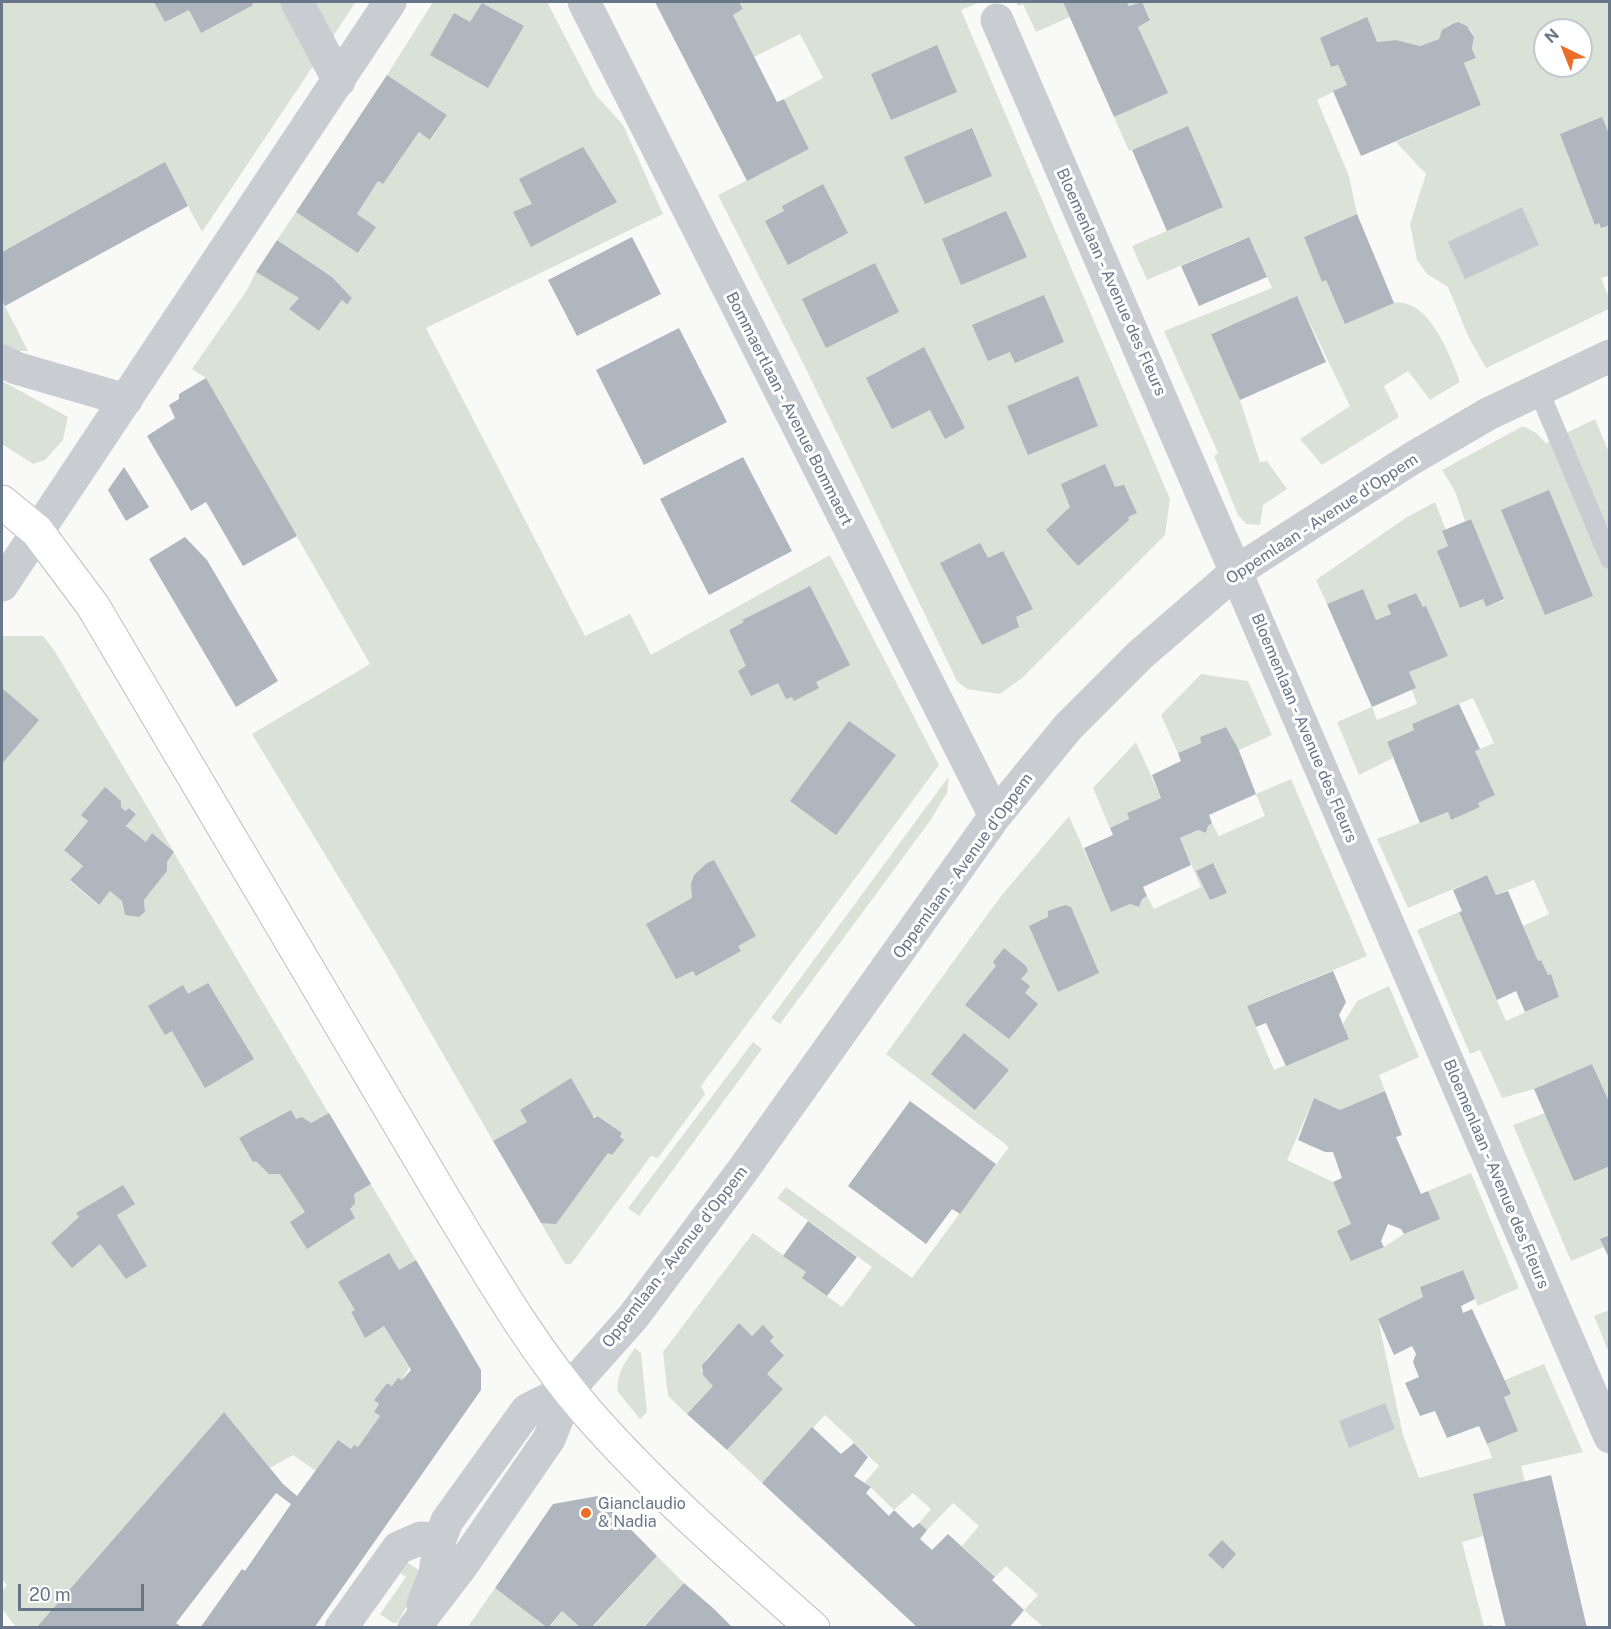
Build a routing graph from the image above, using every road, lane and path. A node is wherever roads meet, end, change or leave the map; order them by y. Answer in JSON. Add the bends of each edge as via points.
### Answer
{"nodes":[{"id":1,"x":297,"y":2,"type":"edge"},
{"id":2,"x":390,"y":2,"type":"edge"},
{"id":3,"x":584,"y":2,"type":"edge"},
{"id":4,"x":997,"y":20,"type":"dead end"},
{"id":5,"x":339,"y":81,"type":"junction"},
{"id":6,"x":1610,"y":356,"type":"edge"},
{"id":7,"x":2,"y":361,"type":"edge"},
{"id":8,"x":1538,"y":389,"type":"junction"},
{"id":9,"x":126,"y":400,"type":"junction"},
{"id":10,"x":2,"y":501,"type":"edge"},
{"id":11,"x":37,"y":531,"type":"junction"},
{"id":12,"x":1610,"y":559,"type":"edge"},
{"id":13,"x":1237,"y":571,"type":"junction"},
{"id":14,"x":2,"y":585,"type":"edge"},
{"id":15,"x":995,"y":816,"type":"junction"},
{"id":16,"x":569,"y":1389,"type":"junction"},
{"id":17,"x":1610,"y":1437,"type":"edge"},
{"id":18,"x":440,"y":1539,"type":"junction"},
{"id":19,"x":415,"y":1626,"type":"edge"},
{"id":20,"x":341,"y":1628,"type":"edge"},
{"id":21,"x":813,"y":1628,"type":"edge"}],
"edges":[{"from":1,"to":5,"type":"street"},
{"from":2,"to":5,"type":"street"},
{"from":3,"to":15,"type":"street","name":"Bommaertlaan - Avenue Bommaert"},
{"from":4,"to":13,"type":"street","name":"Bloemenlaan - Avenue des Fleurs"},
{"from":5,"to":9,"type":"street"},
{"from":6,"to":8,"type":"street","name":"Oppemlaan - Avenue d'Oppem"},
{"from":7,"to":9,"type":"street"},
{"from":8,"to":12,"type":"lane"},
{"from":8,"to":13,"type":"street","name":"Oppemlaan - Avenue d'Oppem","via":[[1411,459]]},
{"from":9,"to":11,"type":"street"},
{"from":10,"to":11,"type":"street"},
{"from":11,"to":14,"type":"street"},
{"from":11,"to":16,"type":"street","via":[[93,606],[445,1201],[504,1297]]},
{"from":13,"to":15,"type":"street","name":"Oppemlaan - Avenue d'Oppem","via":[[1140,655],[1068,727]]},
{"from":13,"to":17,"type":"street","name":"Bloemenlaan - Avenue des Fleurs"},
{"from":15,"to":16,"type":"street","name":"Oppemlaan - Avenue d'Oppem","via":[[740,1174],[633,1317]]},
{"from":16,"to":18,"type":"street","name":"Oppemlaan - Avenue d'Oppem","via":[[527,1410],[447,1521]]},
{"from":16,"to":19,"type":"street","name":"Oppemlaan - Avenue d'Oppem","via":[[549,1439],[461,1567]]},
{"from":16,"to":21,"type":"street","via":[[629,1458]]},
{"from":18,"to":19,"type":"street","name":"Oppemlaan - Avenue d'Oppem","via":[[435,1573]]},
{"from":18,"to":20,"type":"street","via":[[421,1538],[398,1548]]}]}
